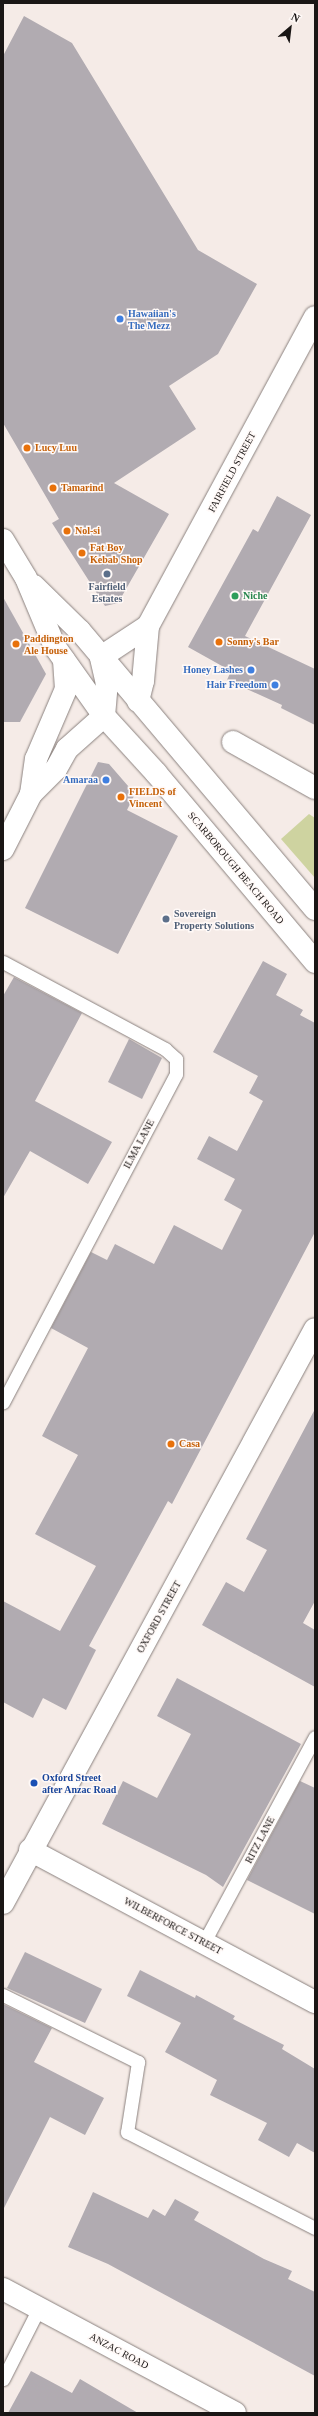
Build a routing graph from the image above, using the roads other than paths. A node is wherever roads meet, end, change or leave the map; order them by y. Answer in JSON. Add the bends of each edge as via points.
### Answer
{"nodes":[{"id":1,"x":315,"y":317,"type":"edge"},
{"id":2,"x":3,"y":540,"type":"edge"},
{"id":3,"x":26,"y":578,"type":"junction"},
{"id":4,"x":148,"y":626,"type":"junction"},
{"id":5,"x":101,"y":657,"type":"junction"},
{"id":6,"x":64,"y":660,"type":"junction"},
{"id":7,"x":138,"y":701,"type":"junction"},
{"id":8,"x":104,"y":716,"type":"junction"},
{"id":9,"x":233,"y":742,"type":"dead end"},
{"id":10,"x":315,"y":788,"type":"edge"},
{"id":11,"x":31,"y":794,"type":"junction"},
{"id":12,"x":3,"y":849,"type":"edge"},
{"id":13,"x":315,"y":909,"type":"edge"},
{"id":14,"x":3,"y":962,"type":"edge"},
{"id":15,"x":315,"y":962,"type":"edge"},
{"id":16,"x":315,"y":1329,"type":"edge"},
{"id":17,"x":3,"y":1402,"type":"edge"},
{"id":18,"x":315,"y":1737,"type":"edge"},
{"id":19,"x":30,"y":1850,"type":"junction"},
{"id":20,"x":3,"y":1904,"type":"edge"},
{"id":21,"x":204,"y":1942,"type":"junction"},
{"id":22,"x":3,"y":1995,"type":"edge"},
{"id":23,"x":315,"y":2002,"type":"edge"},
{"id":24,"x":315,"y":2228,"type":"edge"},
{"id":25,"x":3,"y":2288,"type":"edge"},
{"id":26,"x":39,"y":2308,"type":"junction"},
{"id":27,"x":3,"y":2379,"type":"edge"},
{"id":28,"x":235,"y":2413,"type":"edge"}],
"edges":[{"from":1,"to":4,"type":"main road","name":"FAIRFIELD STREET"},
{"from":2,"to":3,"type":"main road","name":"SCARBOROUGH BEACH ROAD"},
{"from":3,"to":5,"type":"main road","name":"SCARBOROUGH BEACH ROAD","via":[[80,631]]},
{"from":3,"to":6,"type":"main road","name":"SCARBOROUGH BEACH ROAD","via":[[55,647]]},
{"from":4,"to":5,"type":"main road","name":"FAIRFIELD STREET"},
{"from":4,"to":7,"type":"main road","name":"FAIRFIELD STREET","via":[[143,681]]},
{"from":5,"to":7,"type":"main road","name":"SCARBOROUGH BEACH ROAD"},
{"from":5,"to":8,"type":"main road","via":[[107,684]]},
{"from":6,"to":8,"type":"main road","name":"SCARBOROUGH BEACH ROAD"},
{"from":6,"to":11,"type":"main road","via":[[66,689],[36,759]]},
{"from":7,"to":13,"type":"main road","name":"SCARBOROUGH BEACH ROAD"},
{"from":8,"to":11,"type":"main road","via":[[67,750],[56,769]]},
{"from":8,"to":15,"type":"main road","name":"SCARBOROUGH BEACH ROAD","via":[[156,773]]},
{"from":9,"to":10,"type":"main road"},
{"from":11,"to":12,"type":"main road"},
{"from":14,"to":17,"type":"lane","name":"ILMA LANE","via":[[165,1049],[176,1059],[176,1074]]},
{"from":16,"to":19,"type":"main road","name":"OXFORD STREET"},
{"from":18,"to":21,"type":"lane","name":"RITZ LANE"},
{"from":19,"to":20,"type":"main road","name":"OXFORD STREET"},
{"from":19,"to":21,"type":"main road","name":"WILBERFORCE STREET"},
{"from":21,"to":23,"type":"main road","name":"WILBERFORCE STREET"},
{"from":22,"to":24,"type":"lane","via":[[138,2062],[127,2132]]},
{"from":25,"to":26,"type":"main road","name":"ANZAC ROAD"},
{"from":26,"to":27,"type":"lane"},
{"from":26,"to":28,"type":"main road","name":"ANZAC ROAD"}]}
